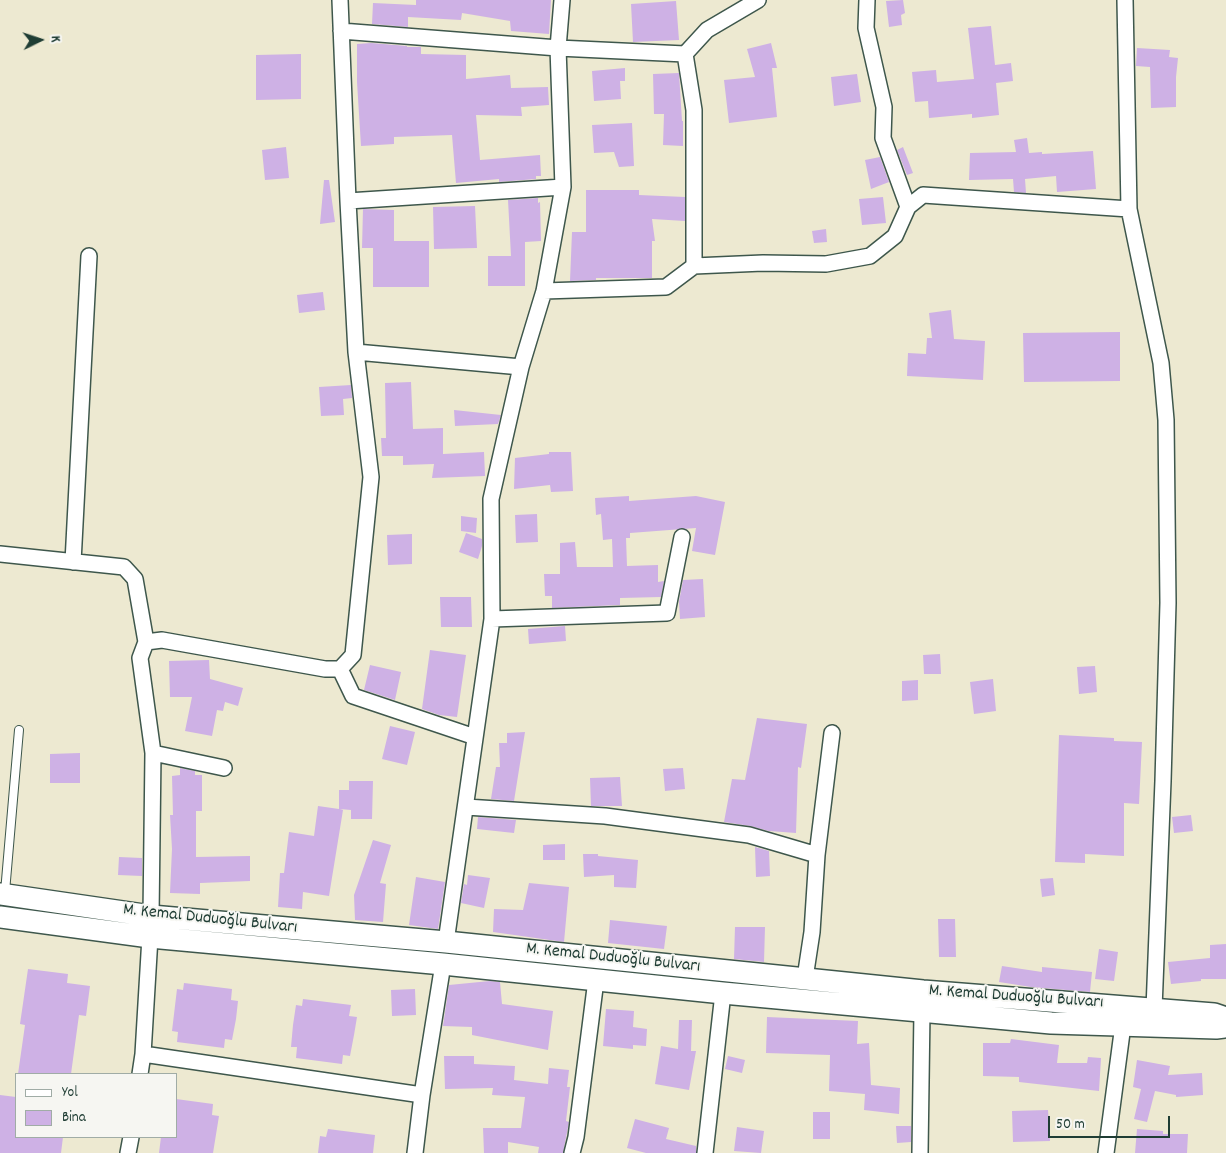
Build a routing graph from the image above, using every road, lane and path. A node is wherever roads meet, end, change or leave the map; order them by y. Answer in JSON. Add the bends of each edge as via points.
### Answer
{"nodes":[{"id":1,"x":340,"y":0,"type":"edge"},
{"id":2,"x":562,"y":0,"type":"edge"},
{"id":3,"x":758,"y":0,"type":"edge"},
{"id":4,"x":867,"y":0,"type":"edge"},
{"id":5,"x":1125,"y":0,"type":"edge"},
{"id":6,"x":340,"y":31,"type":"junction"},
{"id":7,"x":558,"y":48,"type":"junction"},
{"id":8,"x":685,"y":54,"type":"junction"},
{"id":9,"x":563,"y":188,"type":"junction"},
{"id":10,"x":348,"y":201,"type":"junction"},
{"id":11,"x":908,"y":207,"type":"junction"},
{"id":12,"x":1130,"y":209,"type":"junction"},
{"id":13,"x":89,"y":256,"type":"dead end"},
{"id":14,"x":694,"y":266,"type":"junction"},
{"id":15,"x":544,"y":290,"type":"junction"},
{"id":16,"x":356,"y":352,"type":"junction"},
{"id":17,"x":521,"y":367,"type":"junction"},
{"id":18,"x":682,"y":537,"type":"dead end"},
{"id":19,"x":0,"y":554,"type":"edge"},
{"id":20,"x":74,"y":562,"type":"junction"},
{"id":21,"x":492,"y":619,"type":"junction"},
{"id":22,"x":146,"y":642,"type":"junction"},
{"id":23,"x":340,"y":669,"type":"junction"},
{"id":24,"x":19,"y":730,"type":"dead end"},
{"id":25,"x":832,"y":733,"type":"dead end"},
{"id":26,"x":475,"y":738,"type":"junction"},
{"id":27,"x":153,"y":753,"type":"junction"},
{"id":28,"x":224,"y":768,"type":"dead end"},
{"id":29,"x":466,"y":807,"type":"junction"},
{"id":30,"x":817,"y":855,"type":"junction"},
{"id":31,"x":2,"y":895,"type":"edge"},
{"id":32,"x":0,"y":917,"type":"edge"},
{"id":33,"x":150,"y":926,"type":"junction"},
{"id":34,"x":446,"y":942,"type":"junction"},
{"id":35,"x":442,"y":964,"type":"junction"},
{"id":36,"x":806,"y":978,"type":"junction"},
{"id":37,"x":596,"y":980,"type":"junction"},
{"id":38,"x":723,"y":993,"type":"junction"},
{"id":39,"x":922,"y":1011,"type":"junction"},
{"id":40,"x":1124,"y":1016,"type":"junction"},
{"id":41,"x":1154,"y":1018,"type":"junction"},
{"id":42,"x":1226,"y":1018,"type":"edge"},
{"id":43,"x":1226,"y":1026,"type":"edge"},
{"id":44,"x":143,"y":1054,"type":"junction"},
{"id":45,"x":140,"y":1073,"type":"edge"},
{"id":46,"x":422,"y":1095,"type":"junction"},
{"id":47,"x":131,"y":1138,"type":"edge"},
{"id":48,"x":128,"y":1153,"type":"edge"},
{"id":49,"x":415,"y":1153,"type":"edge"},
{"id":50,"x":572,"y":1153,"type":"edge"},
{"id":51,"x":705,"y":1153,"type":"edge"},
{"id":52,"x":920,"y":1153,"type":"edge"},
{"id":53,"x":1106,"y":1153,"type":"edge"}],
"edges":[{"from":1,"to":6,"type":"street"},
{"from":2,"to":7,"type":"street"},
{"from":3,"to":8,"type":"street","via":[[707,30]]},
{"from":4,"to":11,"type":"street","via":[[866,28],[884,107],[883,138]]},
{"from":5,"to":12,"type":"street"},
{"from":6,"to":7,"type":"street"},
{"from":6,"to":10,"type":"street"},
{"from":7,"to":8,"type":"street"},
{"from":7,"to":9,"type":"street"},
{"from":8,"to":14,"type":"street","via":[[694,110]]},
{"from":9,"to":10,"type":"street"},
{"from":9,"to":15,"type":"street"},
{"from":10,"to":16,"type":"street"},
{"from":11,"to":12,"type":"street","via":[[923,195]]},
{"from":11,"to":14,"type":"street","via":[[895,236],[870,256],[826,264]]},
{"from":12,"to":41,"type":"street","via":[[1161,363],[1166,420],[1168,603]]},
{"from":13,"to":20,"type":"street"},
{"from":14,"to":15,"type":"street","via":[[666,287]]},
{"from":15,"to":17,"type":"street"},
{"from":16,"to":17,"type":"street"},
{"from":16,"to":23,"type":"street","via":[[371,477],[353,655]]},
{"from":17,"to":21,"type":"street","via":[[491,499]]},
{"from":18,"to":21,"type":"street","via":[[667,613]]},
{"from":19,"to":20,"type":"street"},
{"from":20,"to":22,"type":"street","via":[[124,567],[135,580]]},
{"from":21,"to":26,"type":"street"},
{"from":22,"to":23,"type":"street","via":[[162,640],[325,670]]},
{"from":22,"to":27,"type":"street","via":[[140,658]]},
{"from":23,"to":26,"type":"street","via":[[354,696]]},
{"from":24,"to":31,"type":"lane"},
{"from":25,"to":30,"type":"street"},
{"from":26,"to":29,"type":"street"},
{"from":27,"to":28,"type":"street"},
{"from":27,"to":33,"type":"street"},
{"from":29,"to":30,"type":"street","via":[[605,816],[749,835]]},
{"from":29,"to":34,"type":"street"},
{"from":30,"to":36,"type":"street"},
{"from":31,"to":33,"type":"street","name":"M. Kemal Duduoğlu Bulvarı"},
{"from":32,"to":33,"type":"street","name":"M. Kemal Duduoğlu Bulvarı"},
{"from":33,"to":34,"type":"street","name":"M. Kemal Duduoğlu Bulvarı"},
{"from":33,"to":35,"type":"street","name":"M. Kemal Duduoğlu Bulvarı"},
{"from":33,"to":44,"type":"street"},
{"from":34,"to":35,"type":"street"},
{"from":34,"to":36,"type":"street","name":"M. Kemal Duduoğlu Bulvarı"},
{"from":35,"to":37,"type":"street","name":"M. Kemal Duduoğlu Bulvarı"},
{"from":35,"to":46,"type":"street"},
{"from":36,"to":40,"type":"street","name":"M. Kemal Duduoğlu Bulvarı"},
{"from":37,"to":38,"type":"street","name":"M. Kemal Duduoğlu Bulvarı"},
{"from":37,"to":50,"type":"street"},
{"from":38,"to":39,"type":"street","name":"M. Kemal Duduoğlu Bulvarı"},
{"from":38,"to":51,"type":"street"},
{"from":39,"to":40,"type":"street","name":"M. Kemal Duduoğlu Bulvarı","via":[[1051,1023]]},
{"from":39,"to":52,"type":"street"},
{"from":40,"to":41,"type":"street","name":"M. Kemal Duduoğlu Bulvarı"},
{"from":40,"to":53,"type":"street"},
{"from":41,"to":42,"type":"street","name":"M. Kemal Duduoğlu Bulvarı","via":[[1214,1014]]},
{"from":41,"to":43,"type":"street","name":"M. Kemal Duduoğlu Bulvarı","via":[[1216,1028]]},
{"from":44,"to":45,"type":"street"},
{"from":44,"to":46,"type":"street"},
{"from":46,"to":49,"type":"street"},
{"from":47,"to":48,"type":"street"}]}
